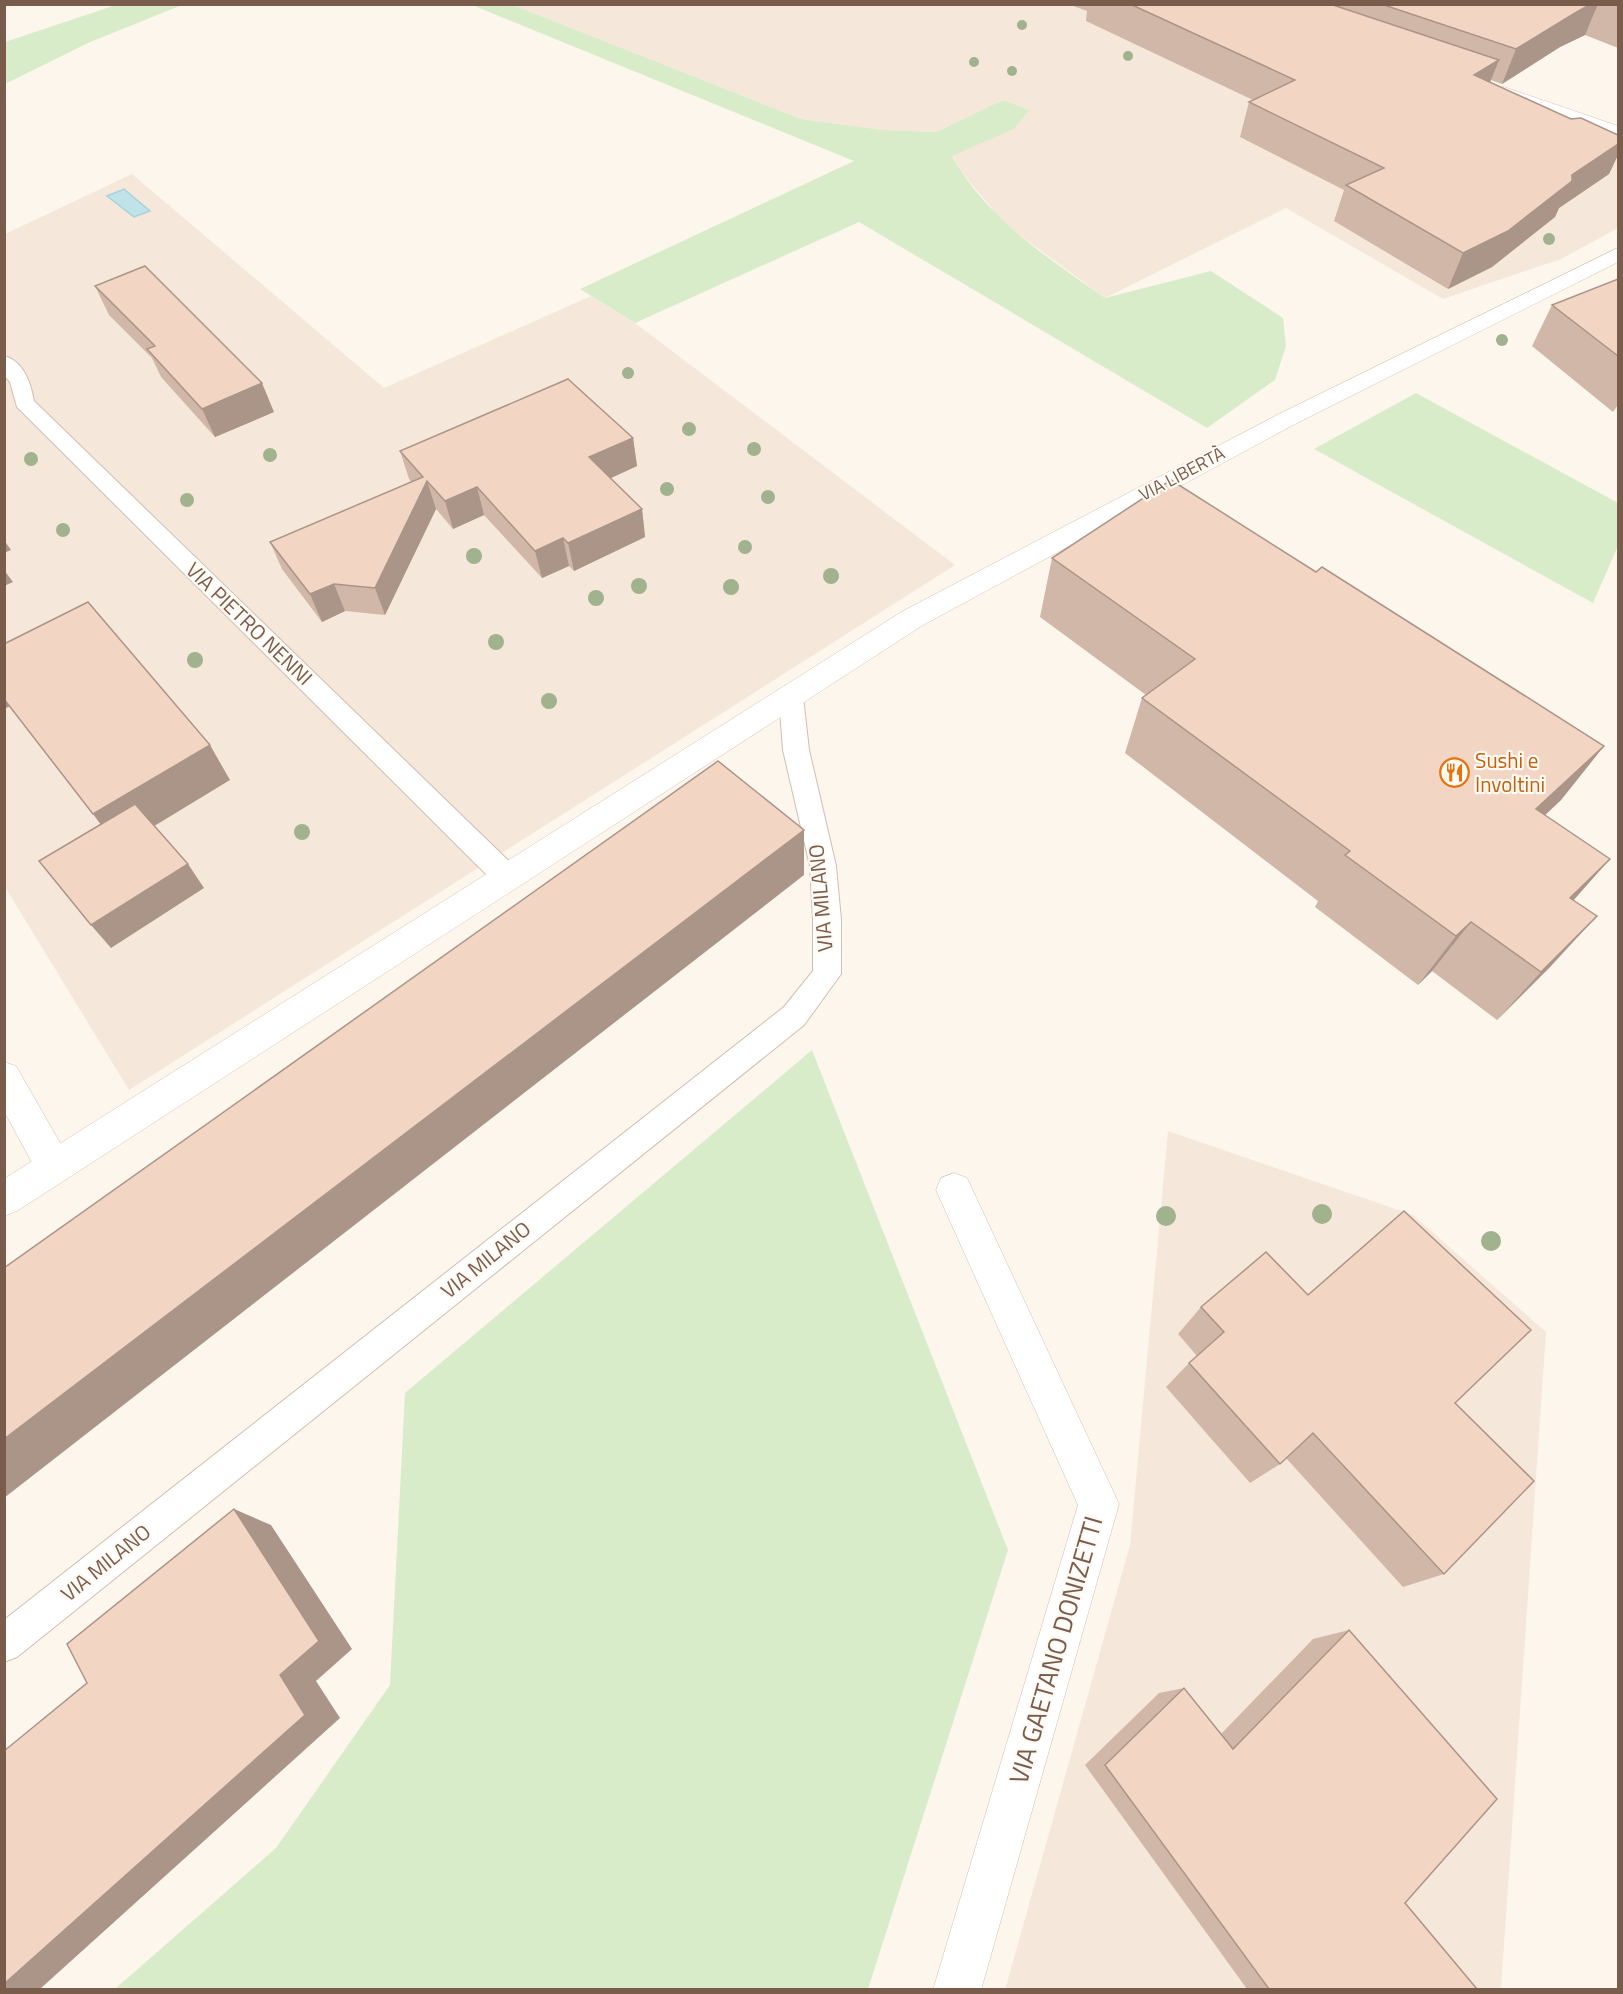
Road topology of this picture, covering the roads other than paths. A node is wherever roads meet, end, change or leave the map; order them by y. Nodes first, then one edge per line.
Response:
1 (1486, 87) edge
2 (1618, 132) edge
3 (1618, 254) edge
4 (1583, 271) junction
5 (1618, 273) edge
6 (4, 362) edge
7 (791, 697) junction
8 (508, 878) junction
9 (4, 1077) edge
10 (54, 1167) junction
11 (954, 1190) dead end
12 (4, 1199) edge
13 (4, 1644) edge
14 (957, 1989) edge

1 - 2 street
3 - 4 street, VIA LIBERTÀ
4 - 5 street, VIA LIBERTÀ
4 - 7 street, VIA LIBERTÀ
6 - 8 lane, VIA PIETRO NENNI
7 - 8 street
7 - 13 lane, VIA MILANO
8 - 10 street
9 - 10 street
10 - 12 street
11 - 14 street, VIA GAETANO DONIZETTI

